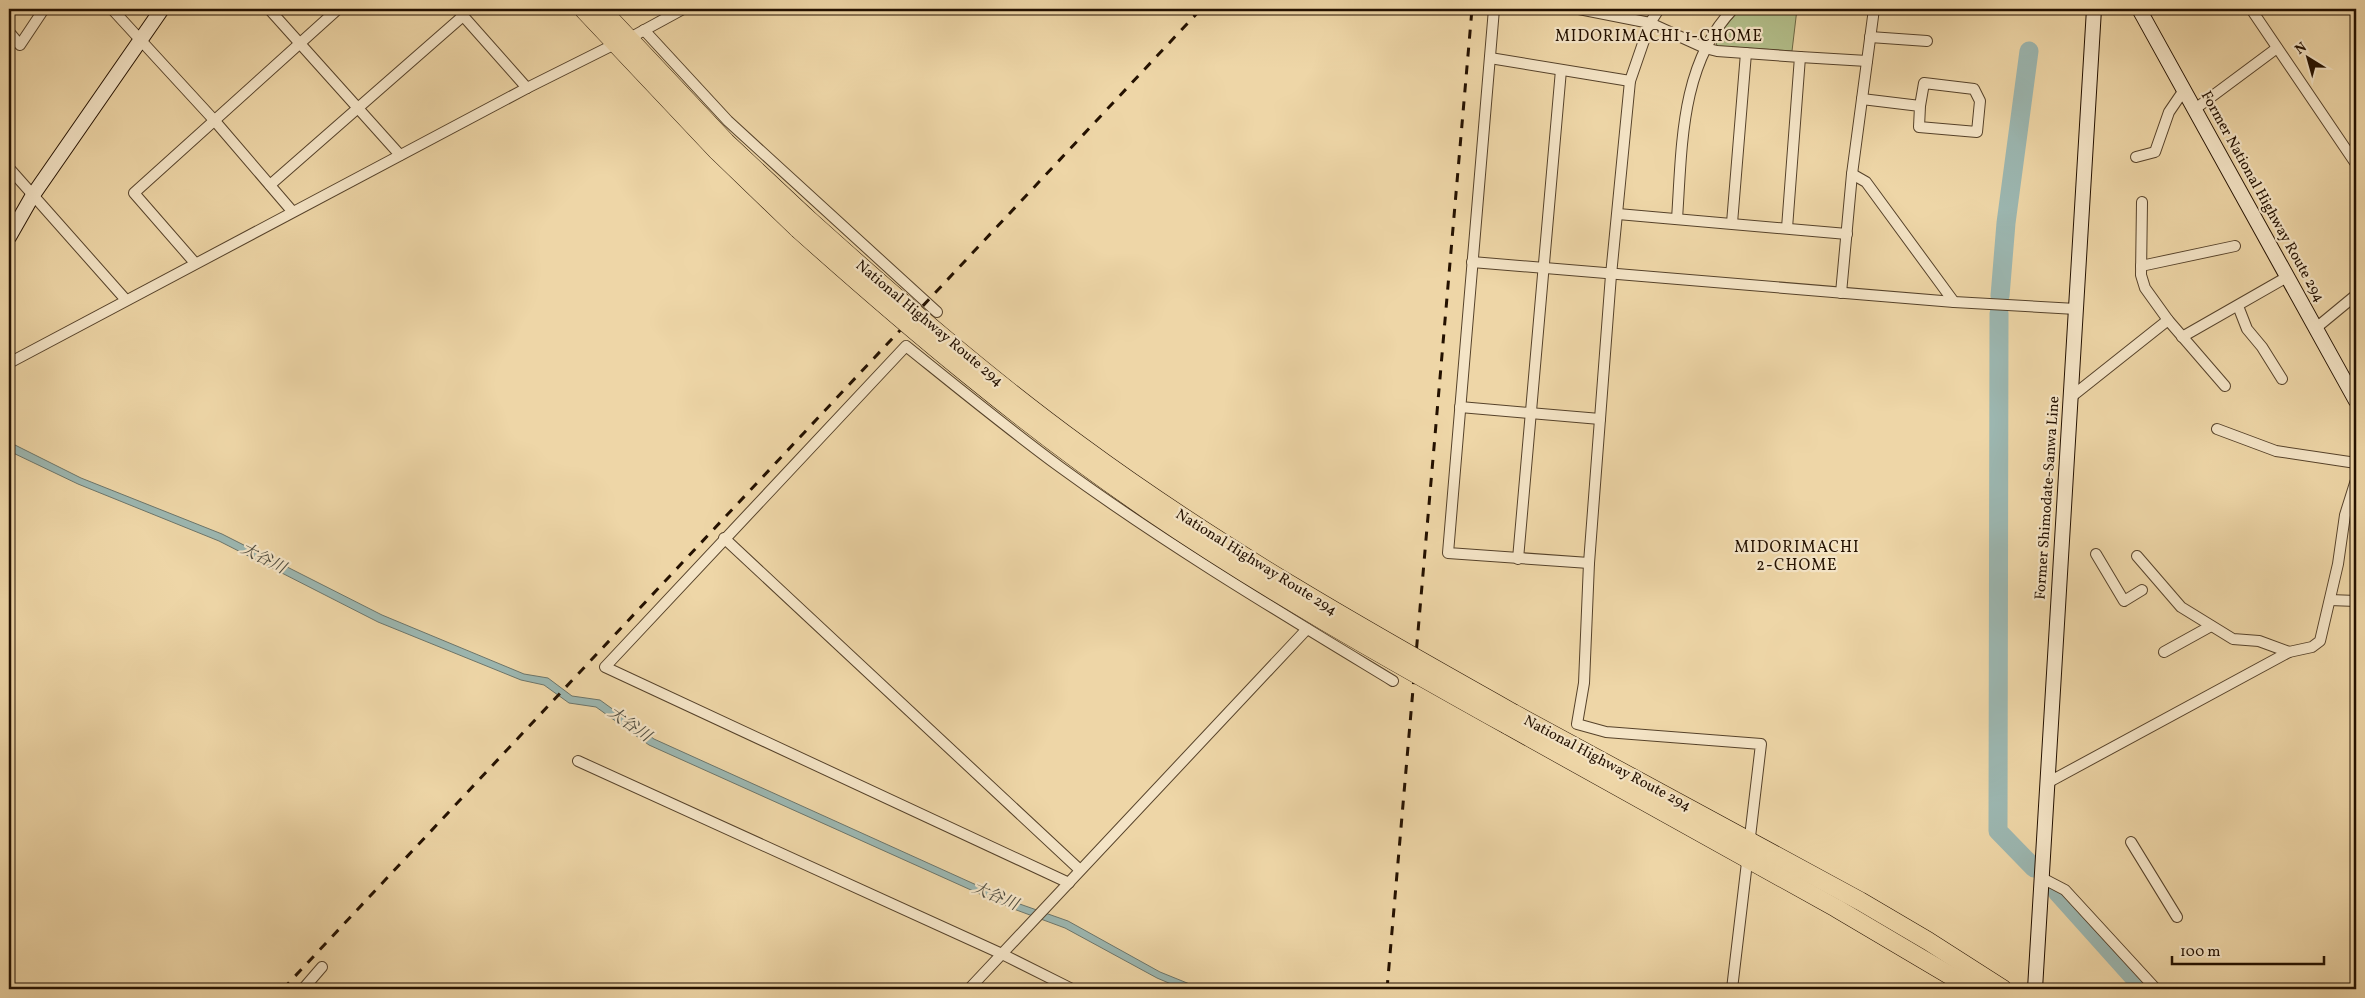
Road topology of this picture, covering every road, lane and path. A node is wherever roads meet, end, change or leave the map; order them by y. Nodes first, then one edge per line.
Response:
1 (44, 9) edge
2 (112, 9) edge
3 (162, 9) edge
4 (269, 9) edge
5 (338, 9) edge
6 (583, 9) edge
7 (601, 9) edge
8 (683, 9) edge
9 (1494, 9) edge
10 (1579, 9) edge
11 (1659, 9) edge
12 (1733, 9) edge
13 (1874, 9) edge
14 (2094, 9) edge
15 (2138, 9) edge
16 (2252, 9) edge
17 (1601, 11) edge
18 (460, 13) edge
19 (1650, 23) junction
20 (644, 30) junction
21 (9, 32) edge
22 (1870, 37) junction
23 (140, 40) junction
24 (621, 41) junction
25 (1927, 41) dead end
26 (299, 43) junction
27 (1705, 48) junction
28 (2276, 48) junction
29 (1746, 53) junction
30 (1800, 57) junction
31 (1490, 58) junction
32 (1867, 61) junction
33 (1561, 70) junction
34 (1630, 81) junction
35 (527, 88) junction
36 (2184, 90) junction
37 (1862, 99) junction
38 (1920, 106) junction
39 (359, 109) junction
40 (2195, 109) junction
41 (214, 120) junction
42 (400, 155) junction
43 (2136, 157) dead end
44 (2356, 164) edge
45 (9, 168) edge
46 (1852, 174) junction
47 (270, 185) junction
48 (32, 195) junction
49 (2142, 202) dead end
50 (292, 212) junction
51 (1618, 214) junction
52 (1677, 219) junction
53 (1732, 223) junction
54 (1787, 228) junction
55 (1847, 234) junction
56 (9, 237) edge
57 (2235, 246) dead end
58 (1472, 262) junction
59 (195, 264) junction
60 (2141, 266) junction
61 (1542, 270) junction
62 (1611, 274) junction
63 (2287, 277) junction
64 (1841, 293) junction
65 (2356, 295) edge
66 (126, 300) junction
67 (1954, 302) junction
68 (2238, 306) junction
69 (2076, 309) junction
70 (937, 312) dead end
71 (2168, 320) junction
72 (2316, 328) junction
73 (2182, 337) junction
74 (9, 363) edge
75 (2282, 379) dead end
76 (2225, 386) dead end
77 (2071, 396) junction
78 (2356, 401) edge
79 (1460, 408) junction
80 (1530, 414) junction
81 (1600, 420) junction
82 (2217, 429) dead end
83 (2356, 463) edge
84 (2356, 480) edge
85 (724, 538) junction
86 (2096, 554) dead end
87 (2136, 556) dead end
88 (1518, 558) junction
89 (1588, 563) junction
90 (2142, 590) dead end
91 (2330, 600) junction
92 (2356, 601) edge
93 (2211, 626) junction
94 (1307, 629) junction
95 (2164, 652) dead end
96 (2289, 652) junction
97 (1393, 681) dead end
98 (1510, 719) junction
99 (578, 761) dead end
100 (2047, 783) junction
101 (1750, 842) junction
102 (2131, 842) dead end
103 (1748, 859) junction
104 (1080, 870) junction
105 (2042, 878) junction
106 (1069, 883) junction
107 (2177, 917) dead end
108 (1004, 952) junction
109 (322, 967) dead end
110 (303, 989) edge
111 (969, 989) edge
112 (1072, 989) edge
113 (1732, 989) edge
114 (1973, 989) edge
115 (2003, 989) edge
116 (2035, 989) edge
117 (2156, 989) edge

1 - 21 street
2 - 23 street
3 - 23 street
4 - 26 street
5 - 26 street
6 - 24 highway, National Highway Route 294
7 - 24 highway, National Highway Route 294
8 - 20 street
9 - 31 street
10 - 17 street
11 - 19 street
12 - 27 street
13 - 22 street
14 - 69 street, Former Shimodate-Sanwa Line
15 - 36 street, Former National Highway Route 294
16 - 28 street
17 - 19 street
18 - 35 street
18 - 39 street
19 - 27 street
19 - 34 street
20 - 24 street
20 - 70 street
22 - 25 street
22 - 32 street
23 - 41 street
23 - 48 street
24 - 35 street
24 - 98 highway, National Highway Route 294, bridge
26 - 39 street
26 - 41 street
27 - 29 street
27 - 52 street
28 - 40 street
28 - 44 street
29 - 30 street
29 - 53 street
30 - 32 street
30 - 54 street
31 - 33 street
31 - 58 street
32 - 37 street
33 - 34 street
33 - 61 street
34 - 51 street
35 - 42 street
36 - 40 street, Former National Highway Route 294
36 - 43 street
37 - 38 street
37 - 46 street
38 - 38 street
39 - 42 street
39 - 47 street
40 - 63 street, Former National Highway Route 294
41 - 47 street
41 - 59 street
42 - 50 street
45 - 48 street
46 - 55 street
46 - 67 street
47 - 50 street
48 - 56 street
48 - 66 street
49 - 60 street
50 - 59 street
51 - 52 street
51 - 62 street
52 - 53 street
53 - 54 street
54 - 55 street
55 - 64 street
57 - 60 street
58 - 61 street
58 - 79 street
59 - 66 street
60 - 71 street
61 - 62 street
61 - 80 street
62 - 64 street
62 - 81 street
63 - 68 street
63 - 72 street, Former National Highway Route 294
64 - 67 street
65 - 72 street
66 - 74 street
67 - 69 street
68 - 73 street
68 - 75 street
69 - 77 street, Former Shimodate-Sanwa Line
71 - 73 street
71 - 77 street
72 - 78 street, Former National Highway Route 294
73 - 76 street
77 - 100 street, Former Shimodate-Sanwa Line
79 - 80 street
79 - 88 street
80 - 81 street
80 - 88 street
81 - 89 street
82 - 83 street
84 - 91 street
85 - 94 street
85 - 104 street
85 - 106 street
86 - 90 street
87 - 93 street
88 - 89 street
89 - 101 street
91 - 92 street
91 - 96 street
93 - 95 street
93 - 96 street
94 - 97 street
94 - 104 street
96 - 100 street
98 - 101 highway, National Highway Route 294
98 - 103 highway, National Highway Route 294
99 - 108 street
100 - 105 street, Former Shimodate-Sanwa Line
101 - 103 street
101 - 115 highway, National Highway Route 294
102 - 107 street
103 - 113 street
103 - 114 highway, National Highway Route 294
104 - 106 street
105 - 116 street, Former Shimodate-Sanwa Line
105 - 117 street
106 - 108 street
108 - 111 street
108 - 112 street
109 - 110 street

